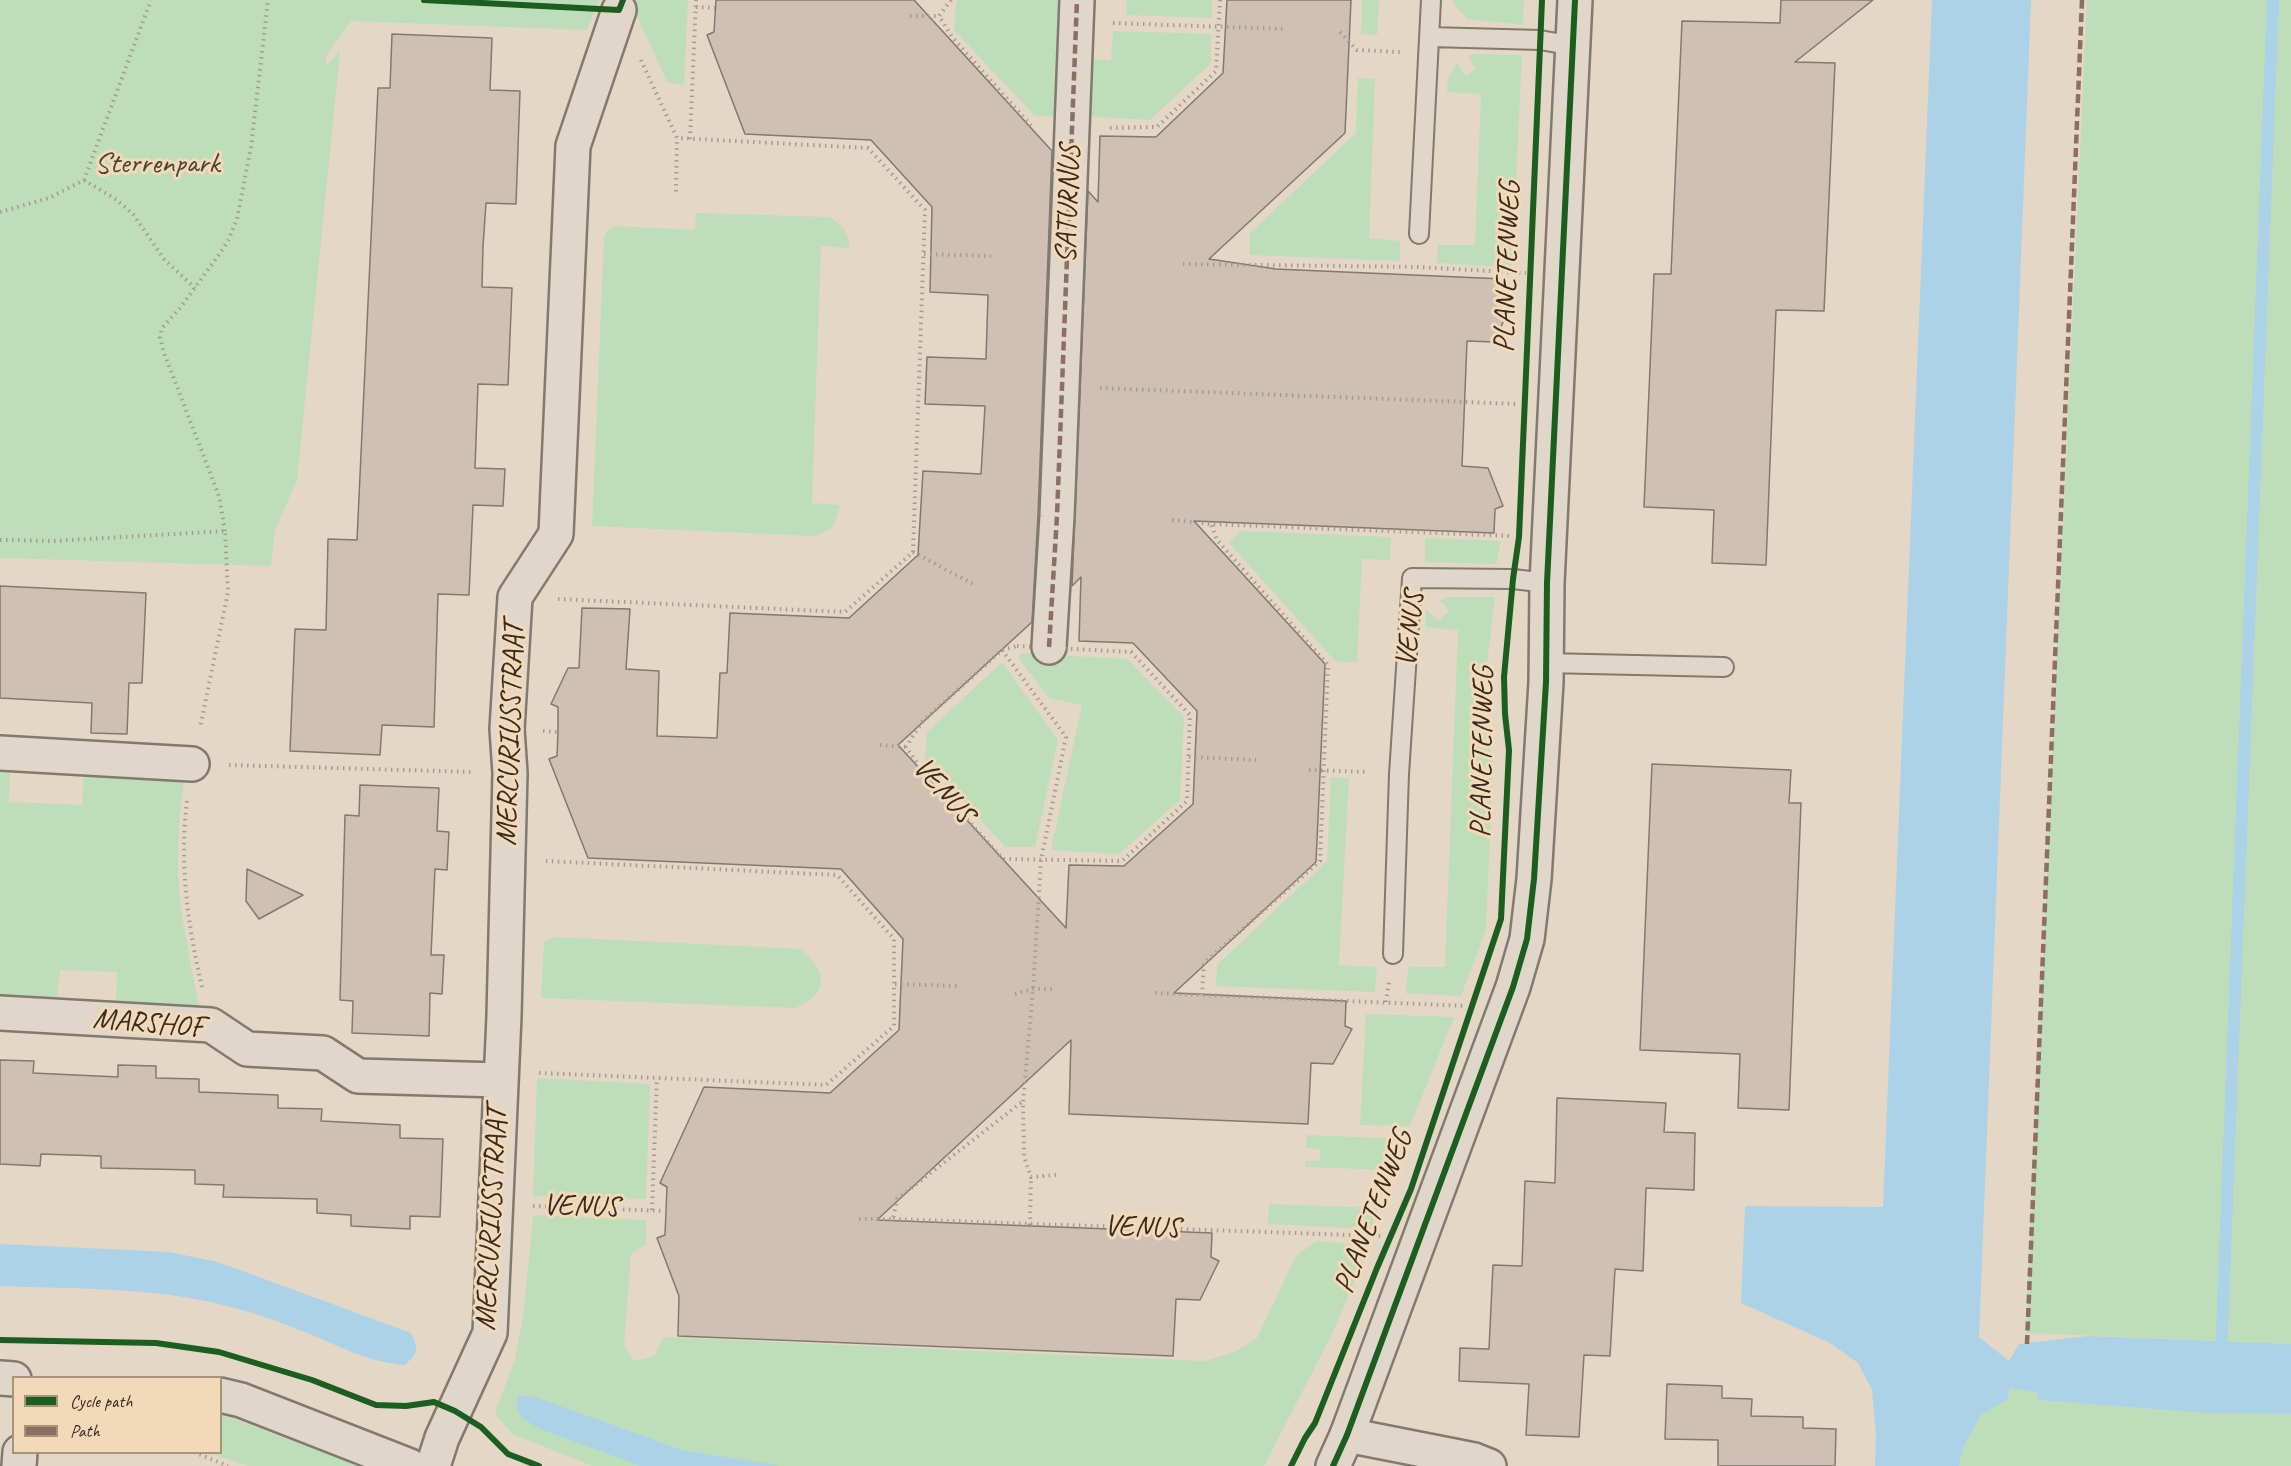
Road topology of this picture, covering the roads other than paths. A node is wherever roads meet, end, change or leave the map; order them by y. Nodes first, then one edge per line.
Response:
1 (1431, 0) edge
2 (1575, 0) edge
3 (619, 10) road end
4 (1077, 11) edge
5 (1430, 37) junction
6 (1574, 46) junction
7 (1419, 234) dead end
8 (1548, 583) junction
9 (1049, 647) road end
10 (1546, 663) junction
11 (1724, 667) dead end
12 (0, 753) edge
13 (192, 764) road end
14 (1393, 954) dead end
15 (0, 1013) edge
16 (500, 1080) junction
17 (222, 1395) edge
18 (1347, 1435) junction
19 (410, 1466) edge
20 (433, 1466) edge
21 (1333, 1466) edge
22 (1489, 1466) edge

1 - 5 lane
2 - 6 street, PLANETENWEG
3 - 16 street, MERCURIUSSTRAAT
4 - 9 street, SATURNUS
5 - 6 lane
5 - 7 lane
6 - 8 street, PLANETENWEG
8 - 10 street, PLANETENWEG
8 - 14 lane, VENUS
10 - 11 lane
10 - 18 street, PLANETENWEG
12 - 13 street
15 - 16 street, MARSHOF
16 - 20 street, MERCURIUSSTRAAT
17 - 19 street
18 - 21 street, PLANETENWEG
18 - 22 street

